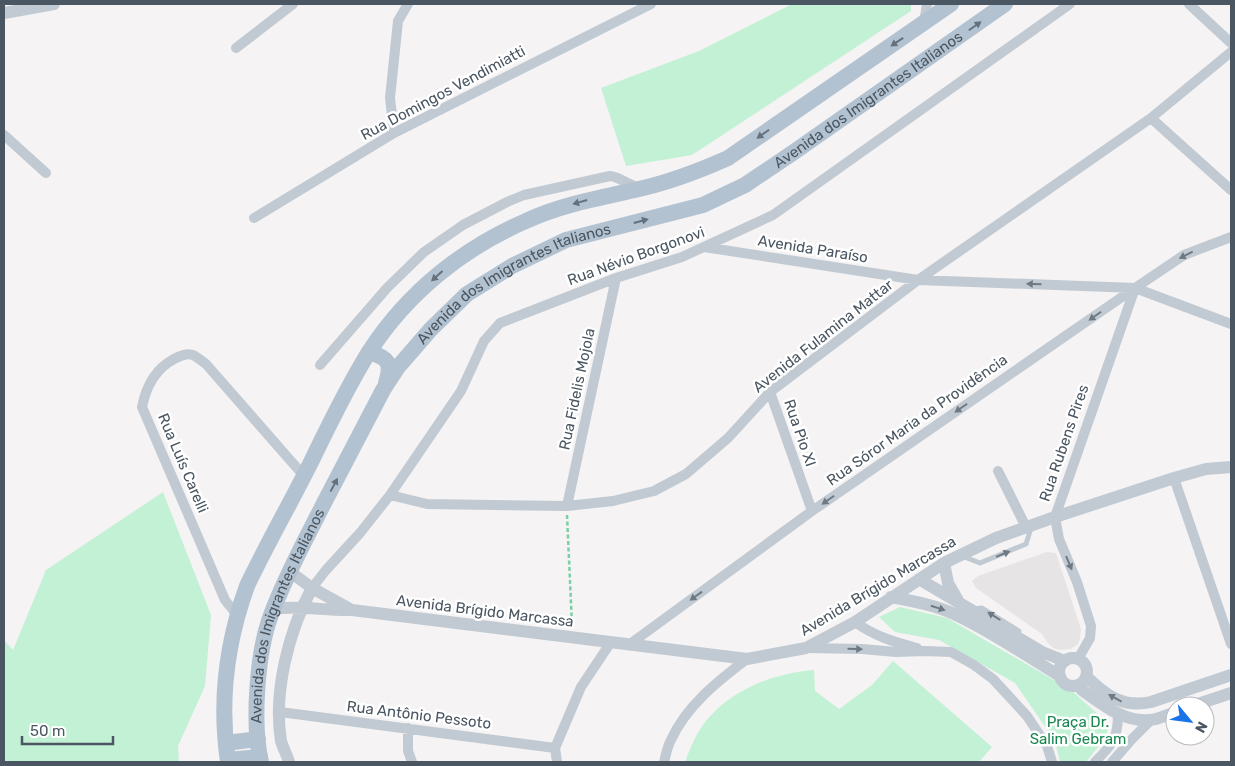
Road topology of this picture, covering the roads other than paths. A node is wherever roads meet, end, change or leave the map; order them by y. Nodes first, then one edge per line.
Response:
1 (54, 4) edge
2 (293, 4) edge
3 (408, 4) edge
4 (651, 4) edge
5 (927, 4) edge
6 (952, 4) edge
7 (1006, 4) edge
8 (1070, 4) edge
9 (1189, 4) edge
10 (4, 13) edge
11 (924, 23) junction
12 (1231, 43) edge
13 (236, 48) dead end
14 (1231, 52) edge
15 (1151, 118) junction
16 (394, 133) junction
17 (6, 140) edge
18 (46, 174) dead end
19 (640, 189) junction
20 (1231, 190) edge
21 (254, 218) dead end
22 (1231, 237) edge
23 (704, 247) junction
24 (616, 278) junction
25 (918, 280) junction
26 (1135, 288) junction
27 (1231, 324) edge
28 (369, 352) junction
29 (320, 365) dead end
30 (383, 390) junction
31 (770, 392) junction
32 (1231, 467) edge
33 (998, 471) dead end
34 (304, 476) junction
35 (1174, 478) junction
36 (390, 495) junction
37 (567, 506) junction
38 (812, 511) junction
39 (1055, 517) junction
40 (1029, 526) junction
41 (944, 563) junction
42 (289, 571) junction
43 (918, 579) junction
44 (312, 588) junction
45 (891, 596) junction
46 (964, 606) junction
47 (273, 609) junction
48 (300, 609) junction
49 (352, 610) junction
50 (237, 615) junction
51 (854, 622) junction
52 (611, 642) junction
53 (630, 644) junction
54 (1231, 644) edge
55 (806, 648) junction
56 (925, 651) junction
57 (747, 659) junction
58 (1078, 659) junction
59 (1065, 661) junction
60 (1231, 675) edge
61 (1060, 676) junction
62 (1082, 680) junction
63 (1231, 692) edge
64 (1215, 698) edge
65 (280, 712) junction
66 (1118, 714) junction
67 (1165, 715) edge
68 (1151, 720) junction
69 (408, 728) junction
70 (258, 739) junction
71 (226, 743) junction
72 (555, 748) junction
73 (260, 760) edge
74 (228, 761) edge
75 (1115, 761) edge
76 (289, 762) edge
77 (412, 762) edge
78 (557, 762) edge
79 (664, 762) edge
80 (1052, 762) edge
81 (1095, 762) edge

1 - 10 street
2 - 13 street
3 - 16 street
4 - 16 street, Rua Domingos Vendimiatti
5 - 11 street
6 - 11 main road, Avenida dos Imigrantes Italianos
30 -> 7 main road, Avenida dos Imigrantes Italianos
8 - 23 street, Rua Névio Borgonovi
9 - 12 street
11 -> 19 main road, Avenida dos Imigrantes Italianos
14 - 15 street, Avenida Fulamina Mattar
15 - 20 street
15 - 25 street, Avenida Fulamina Mattar
16 - 21 street, Rua Domingos Vendimiatti
17 - 18 street
19 -> 28 main road, Avenida dos Imigrantes Italianos
19 - 29 street
22 -> 26 street, Rua Sóror Maria da Providência
23 - 24 street, Rua Névio Borgonovi
23 - 25 street, Avenida Paraíso
24 - 36 street, Rua Névio Borgonovi
24 - 37 street, Rua Fidelis Mojola
26 -> 25 street, Avenida Paraíso
25 - 31 street, Avenida Fulamina Mattar
26 - 27 street, Avenida Paraíso
26 -> 38 street, Rua Sóror Maria da Providência
26 - 39 street, Rua Rubens Pires
28 - 30 main road
28 - 34 main road, Avenida dos Imigrantes Italianos
42 -> 30 main road, Avenida dos Imigrantes Italianos
31 - 37 street, Avenida Fulamina Mattar
31 - 38 street, Rua Pio XI
32 - 35 street, Avenida Brígido Marcassa
33 - 40 street
34 - 50 main road, Avenida dos Imigrantes Italianos
34 - 50 street, Rua Luís Carelli
35 - 39 street, Avenida Brígido Marcassa
35 - 54 street
36 - 37 street, Avenida Fulamina Mattar
36 - 44 street, Rua Névio Borgonovi
38 -> 53 street, Rua Sóror Maria da Providência
39 - 40 street, Avenida Brígido Marcassa
39 -> 58 street, Rua Rubens Pires
40 - 41 street, Avenida Brígido Marcassa
41 - 43 street, Avenida Brígido Marcassa
41 - 46 street
42 - 44 street, Avenida Brígido Marcassa
42 - 47 main road, Avenida dos Imigrantes Italianos
43 - 45 street, Avenida Brígido Marcassa
43 - 46 street
44 - 48 street
44 - 49 street, Avenida Brígido Marcassa
45 - 51 street, Avenida Brígido Marcassa
45 -> 61 street
59 -> 46 street
47 - 48 street, Avenida Brígido Marcassa
47 - 70 main road, Avenida dos Imigrantes Italianos
48 - 49 street, Avenida Brígido Marcassa
48 - 65 street
49 - 52 street, Avenida Brígido Marcassa
50 - 71 main road, Avenida dos Imigrantes Italianos
51 - 55 street, Avenida Brígido Marcassa
51 - 56 street
52 - 53 street, Avenida Brígido Marcassa
52 - 72 street
53 - 57 street, Avenida Brígido Marcassa
55 -> 56 street
55 - 57 street, Avenida Brígido Marcassa
56 - 80 street
57 - 79 street
58 - 59 street
58 - 62 street
59 - 61 street
60 -> 62 street
61 - 62 street
62 - 66 street
63 - 64 street
65 - 69 street, Rua Antônio Pessoto
65 - 76 street
66 - 68 street
66 - 81 street
67 - 68 street
68 - 75 street
69 - 72 street, Rua Antônio Pessoto
69 - 77 street
70 - 71 main road
70 - 73 main road, Avenida dos Imigrantes Italianos
71 - 74 main road, Avenida dos Imigrantes Italianos
72 - 78 street
73 - 74 main road

